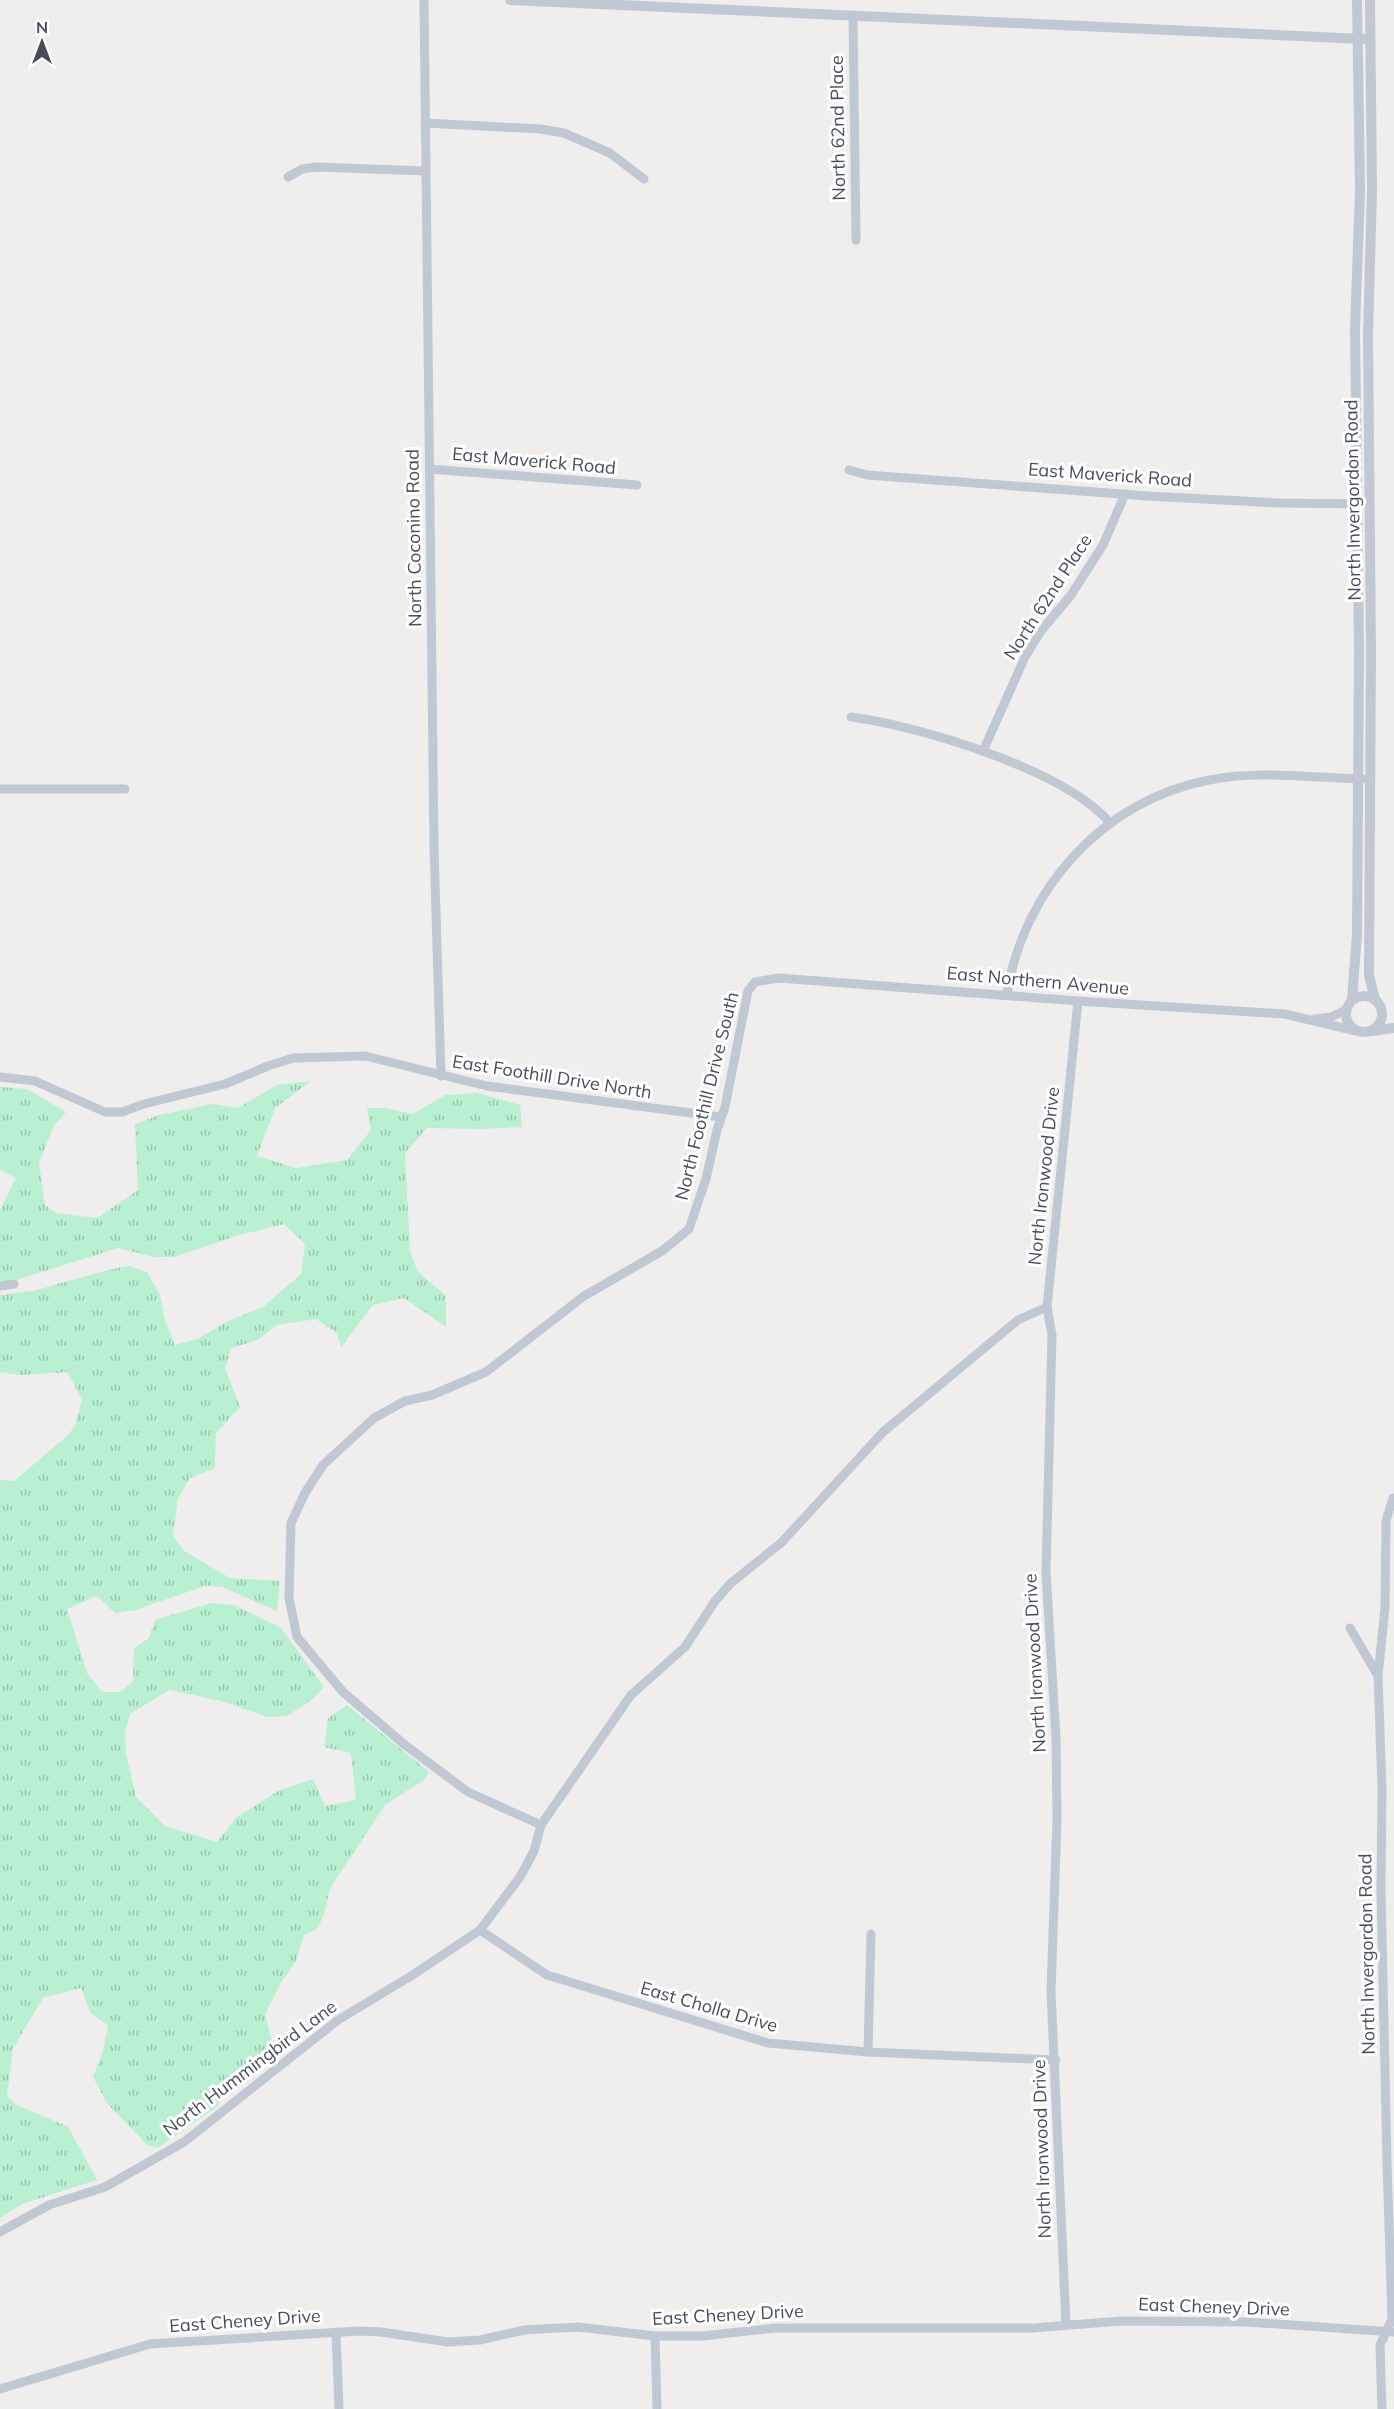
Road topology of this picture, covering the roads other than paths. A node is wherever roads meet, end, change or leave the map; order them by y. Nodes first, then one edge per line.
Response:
1 (424, 0) edge
2 (510, 0) edge
3 (1357, 0) edge
4 (1370, 0) edge
5 (567, 1) edge
6 (853, 16) junction
7 (1357, 39) junction
8 (1369, 39) junction
9 (425, 123) junction
10 (425, 171) junction
11 (288, 177) dead end
12 (644, 179) dead end
13 (856, 240) dead end
14 (429, 469) junction
15 (849, 470) dead end
16 (637, 485) dead end
17 (1125, 494) junction
18 (1357, 504) junction
19 (1369, 504) junction
20 (851, 717) dead end
21 (983, 751) junction
22 (1358, 778) junction
23 (1370, 779) junction
24 (0, 789) edge
25 (125, 789) dead end
26 (1110, 823) junction
27 (762, 980) joint
28 (1007, 994) junction
29 (1352, 1000) junction
30 (1375, 1000) junction
31 (1078, 1001) junction
32 (1346, 1010) junction
33 (1382, 1010) junction
34 (1394, 1012) edge
35 (1311, 1020) junction
36 (1394, 1028) edge
37 (1356, 1031) junction
38 (1369, 1032) junction
39 (441, 1076) junction
40 (0, 1077) edge
41 (721, 1117) junction
42 (14, 1284) dead end
43 (0, 1286) edge
44 (1047, 1307) junction
45 (1393, 1498) edge
46 (1350, 1628) dead end
47 (1378, 1676) junction
48 (541, 1825) junction
49 (480, 1930) junction
50 (871, 1934) dead end
51 (868, 2052) junction
52 (1056, 2060) junction
53 (0, 2232) edge
54 (1066, 2325) junction
55 (336, 2332) junction
56 (1390, 2332) edge
57 (655, 2336) junction
58 (0, 2389) edge
59 (339, 2409) edge
60 (657, 2409) edge
61 (1382, 2409) edge

1 - 9 street, North Coconino Road
2 - 5 street
3 - 7 street, North Invergordon Road
4 - 8 street, North Invergordon Road
5 - 6 street
6 - 7 street
6 - 13 street, North 62nd Place
7 - 8 street
7 - 18 street, North Invergordon Road
8 - 19 street, North Invergordon Road
9 - 10 street, North Coconino Road
9 - 12 street
10 - 11 street
10 - 14 street, North Coconino Road
14 - 16 street, East Maverick Road
14 - 39 street, North Coconino Road
15 - 17 street, East Maverick Road
17 - 18 street, East Maverick Road
17 - 21 street, North 62nd Place
18 - 19 street, East Maverick Road
18 - 22 street, North Invergordon Road
19 - 23 street, North Invergordon Road
20 - 21 street
21 - 26 street
22 - 23 street
22 - 26 street
22 - 29 street, North Invergordon Road
23 - 30 street, North Invergordon Road
24 - 25 street
26 - 28 street
27 - 28 street, East Northern Avenue
27 - 41 street, North Foothill Drive South
28 - 31 street, East Northern Avenue
29 - 30 street
29 - 32 street, North Invergordon Road
30 - 33 street, North Invergordon Road
31 - 35 street, East Northern Avenue
31 - 44 street, North Ironwood Drive
32 - 35 street, East Northern Avenue
32 - 37 street
33 - 34 street
33 - 38 street
35 - 37 street, East Northern Avenue
36 - 38 street
37 - 38 street
39 - 40 street, East Foothill Drive North
39 - 41 street, East Foothill Drive North
41 - 48 street, North Foothill Drive South
42 - 43 street
44 - 48 street
44 - 52 street, North Ironwood Drive
45 - 47 street, North Invergordon Road
46 - 47 street
47 - 56 street, North Invergordon Road
48 - 49 street, North Hummingbird Lane
49 - 51 street, East Cholla Drive
49 - 53 street, North Hummingbird Lane
50 - 51 street
51 - 52 street, East Cholla Drive
52 - 54 street, North Ironwood Drive
54 - 56 street, East Cheney Drive
54 - 57 street, East Cheney Drive
55 - 57 street, East Cheney Drive
55 - 58 street, East Cheney Drive
55 - 59 street
56 - 61 street, North Invergordon Road
57 - 60 street

